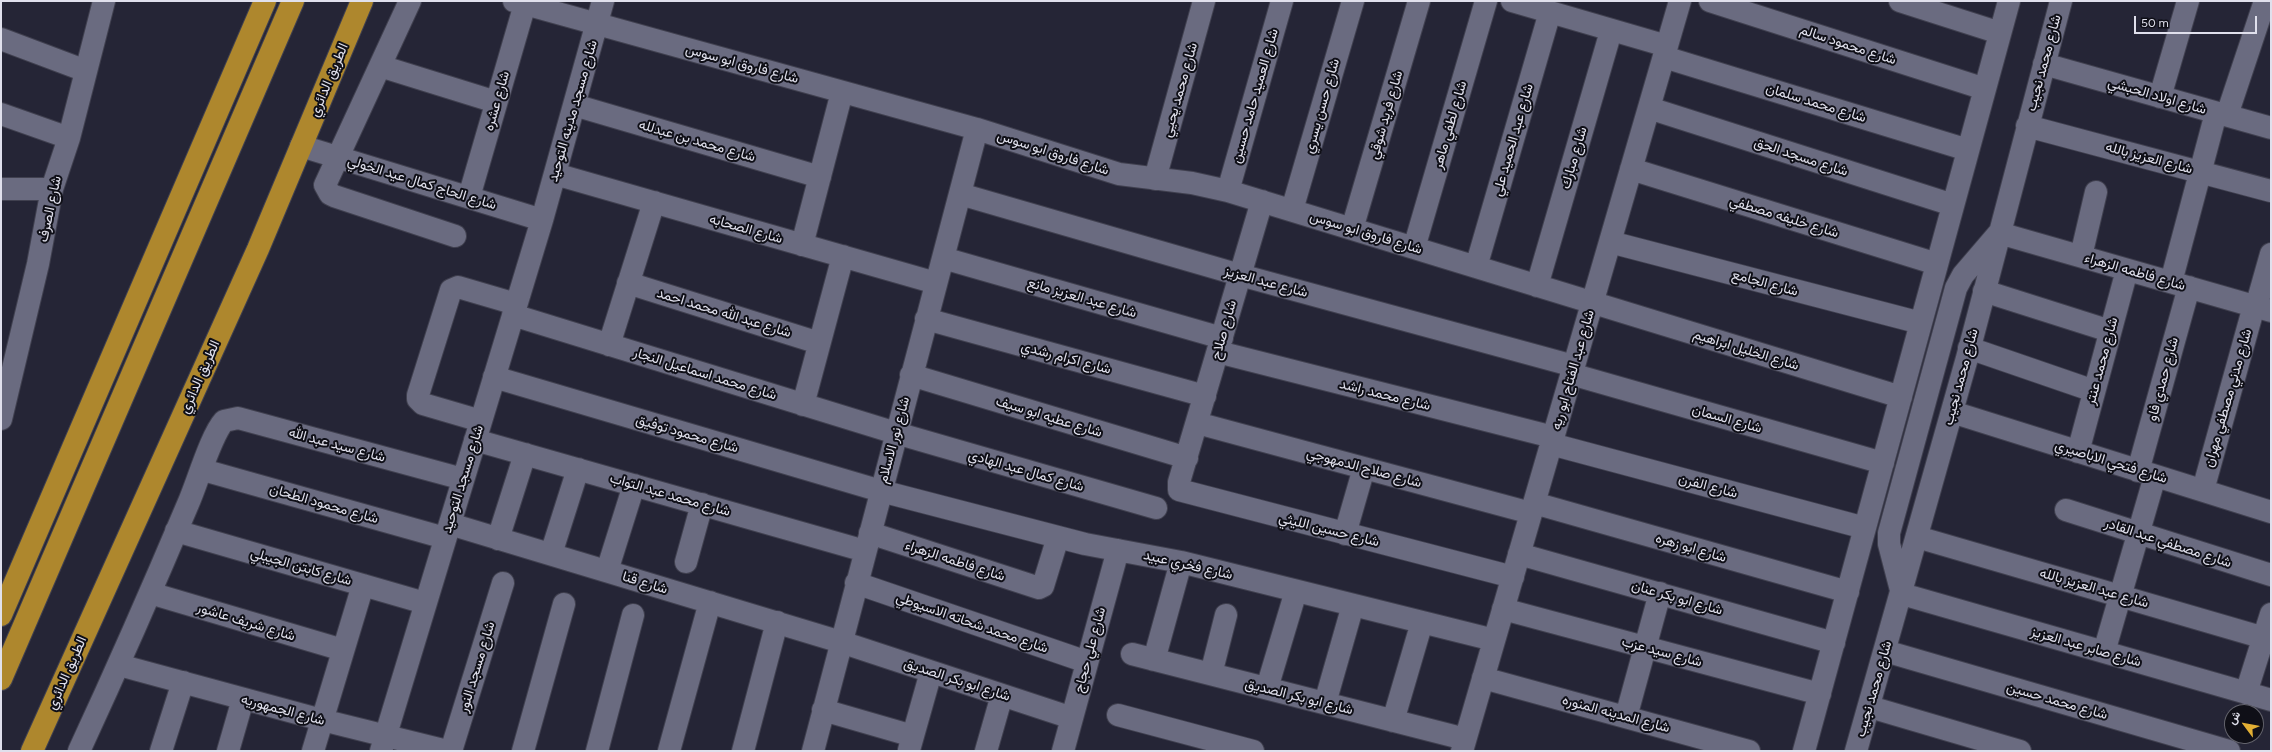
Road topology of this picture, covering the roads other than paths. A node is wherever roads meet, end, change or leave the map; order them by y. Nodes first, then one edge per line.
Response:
1 (103, 1) edge
2 (265, 1) edge
3 (293, 1) edge
4 (362, 1) edge
5 (410, 1) edge
6 (603, 1) edge
7 (1204, 1) edge
8 (1282, 1) edge
9 (1353, 1) edge
10 (1419, 1) edge
11 (1486, 1) edge
12 (1512, 1) edge
13 (1680, 1) edge
14 (1710, 1) edge
15 (1900, 1) edge
16 (2009, 1) edge
17 (2061, 1) edge
18 (2188, 1) edge
19 (2265, 1) edge
20 (519, 2) edge
21 (1550, 12) junction
22 (597, 24) junction
23 (1611, 30) junction
24 (2000, 33) junction
25 (1, 39) edge
26 (1666, 51) junction
27 (2044, 64) junction
28 (380, 66) junction
29 (86, 71) junction
30 (1985, 89) junction
31 (842, 92) junction
32 (2160, 96) junction
33 (496, 102) junction
34 (574, 105) junction
35 (1649, 108) junction
36 (1, 114) edge
37 (2222, 114) junction
38 (2027, 126) junction
39 (2271, 128) edge
40 (977, 129) junction
41 (69, 138) junction
42 (301, 146) junction
43 (1968, 150) junction
44 (337, 156) junction
45 (1631, 169) junction
46 (2200, 172) junction
47 (555, 174) junction
48 (820, 177) junction
49 (1155, 179) junction
50 (1, 189) edge
51 (52, 189) junction
52 (1228, 191) junction
53 (2096, 192) dead end
54 (2271, 192) edge
55 (960, 194) junction
56 (469, 197) junction
57 (1262, 201) junction
58 (654, 202) junction
59 (1953, 205) junction
60 (1292, 210) junction
61 (542, 220) junction
62 (1352, 229) junction
63 (1999, 233) junction
64 (455, 236) dead end
65 (1610, 242) junction
66 (802, 245) junction
67 (1414, 248) junction
68 (2271, 254) edge
69 (843, 256) junction
70 (2081, 256) junction
71 (942, 258) junction
72 (1937, 264) junction
73 (1476, 267) junction
74 (2126, 270) junction
75 (1240, 275) junction
76 (628, 283) junction
77 (936, 283) junction
78 (2180, 285) junction
79 (1537, 286) junction
80 (1984, 291) junction
81 (1592, 303) junction
82 (2260, 308) edge
83 (515, 310) junction
84 (926, 319) junction
85 (1921, 323) junction
86 (2110, 331) junction
87 (819, 343) junction
88 (609, 345) junction
89 (1220, 345) junction
90 (1969, 348) junction
91 (1573, 370) junction
92 (6, 372) edge
93 (912, 376) junction
94 (494, 377) junction
95 (2094, 390) junction
96 (1205, 396) junction
97 (1901, 397) junction
98 (803, 405) junction
99 (1952, 412) junction
100 (1, 419) edge
101 (1197, 423) junction
102 (478, 430) junction
103 (896, 433) junction
104 (1552, 441) junction
105 (2078, 452) junction
106 (525, 454) junction
107 (1187, 458) junction
108 (1883, 463) junction
109 (1364, 468) junction
110 (578, 469) junction
111 (203, 470) junction
112 (2147, 473) junction
113 (463, 479) junction
114 (634, 485) junction
115 (2203, 490) junction
116 (881, 491) junction
117 (702, 504) junction
118 (1156, 508) dead end
119 (1532, 508) junction
120 (2066, 510) dead end
121 (2271, 512) edge
122 (1865, 528) junction
123 (447, 531) junction
124 (176, 532) junction
125 (1345, 534) junction
126 (2138, 534) junction
127 (1058, 537) junction
128 (1917, 537) junction
129 (498, 539) junction
130 (867, 542) junction
131 (1118, 550) junction
132 (551, 554) junction
133 (1519, 554) junction
134 (686, 562) dead end
135 (1181, 562) junction
136 (607, 571) junction
137 (2271, 576) edge
138 (1513, 577) junction
139 (503, 583) dead end
140 (856, 583) junction
141 (363, 585) junction
142 (1296, 591) junction
143 (1848, 592) junction
144 (150, 593) junction
145 (1660, 593) junction
146 (1902, 594) junction
147 (2120, 596) junction
148 (710, 602) junction
149 (425, 603) junction
150 (564, 604) dead end
151 (1353, 605) junction
152 (1503, 609) junction
153 (1, 614) edge
154 (2271, 614) edge
155 (633, 615) dead end
156 (1226, 615) dead end
157 (776, 622) junction
158 (1422, 622) junction
159 (2267, 639) edge
160 (1494, 640) junction
161 (841, 642) junction
162 (1834, 642) junction
163 (1645, 647) junction
164 (342, 650) junction
165 (1885, 652) junction
166 (2104, 652) junction
167 (1132, 654) dead end
168 (1154, 660) junction
169 (1087, 662) junction
170 (119, 665) junction
171 (931, 672) junction
172 (1211, 674) junction
173 (1483, 678) junction
174 (1, 679) edge
175 (183, 682) junction
176 (1267, 688) junction
177 (2246, 693) junction
178 (1820, 694) junction
179 (1002, 695) junction
180 (243, 699) junction
181 (2271, 700) edge
182 (1325, 703) junction
183 (1870, 707) junction
184 (823, 710) junction
185 (1118, 715) dead end
186 (1626, 717) junction
187 (1072, 718) junction
188 (322, 720) junction
189 (1393, 721) junction
190 (383, 744) edge
191 (911, 744) edge
192 (1464, 745) edge
193 (1227, 748) edge
194 (442, 750) edge
195 (32, 751) edge
196 (79, 751) edge
197 (161, 751) edge
198 (228, 751) edge
199 (313, 751) edge
200 (523, 751) edge
201 (597, 751) edge
202 (669, 751) edge
203 (743, 751) edge
204 (813, 751) edge
205 (986, 751) edge
206 (1063, 751) edge
207 (1253, 751) edge
208 (1749, 751) edge
209 (1804, 751) edge
210 (1856, 751) edge
211 (2020, 751) edge
212 (2229, 751) edge

1 - 29 street, شارع الصرف
2 - 153 highway
3 - 174 highway
4 - 42 highway, الطريق الدائري
5 - 28 street
6 - 22 street, شارع مسجد مدينه التوحيد
7 - 49 street, شارع محمد يحيي
8 - 52 street, شارع العميد حامد حسين
9 - 60 street, شارع حسن يسري
10 - 62 street, شارع فريد شوقي
11 - 67 street, شارع لطفي ماهر
12 - 21 street, شارع محمد سلمان
13 - 26 street, شارع عبد الفتاح ابو ريه
14 - 30 street, شارع محمود سالم
15 - 24 street
16 - 24 street
17 - 27 street, شارع محمد نجيب
18 - 32 street
19 - 37 street, شارع حمدي فاو
20 - 22 street, شارع فاروق ابو سوس
20 - 33 street, شارع عشره
21 - 23 street, شارع محمد سلمان
21 - 73 street, شارع عبد الحميد علي
22 - 31 street, شارع فاروق ابو سوس
22 - 34 street, شارع مسجد مدينه التوحيد
23 - 26 street, شارع محمد سلمان
23 - 79 street, شارع مبارك
24 - 30 street
25 - 29 street
26 - 35 street, شارع عبد الفتاح ابو ريه
26 - 43 street, شارع محمد سلمان
27 - 32 street, شارع اولاد الحبشي
27 - 38 street, شارع محمد نجيب
28 - 33 street
28 - 44 street
29 - 41 street, شارع الصرف
30 - 43 street
31 - 40 street, شارع فاروق ابو سوس
31 - 48 street
32 - 37 street, شارع اولاد الحبشي
33 - 56 street, شارع عشره
34 - 47 street, شارع مسجد مدينه التوحيد
34 - 48 street, شارع محمد بن عبدلله
35 - 45 street, شارع عبد الفتاح ابو ريه
35 - 59 street, شارع مسجد الحق
36 - 41 street
37 - 39 street, شارع اولاد الحبشي
37 - 46 street, شارع حمدي فاو
38 - 46 street, شارع العزيز بالله
38 - 63 street, شارع محمد نجيب
40 - 49 street, شارع فاروق ابو سوس
40 - 55 street, شارع نور الاسلام
41 - 51 street, شارع الصرف
42 - 44 street, شارع الحاج كمال عيد الخولي
42 - 195 highway, الطريق الدائري
43 - 59 street
44 - 56 street, شارع الحاج كمال عيد الخولي
44 - 64 street
45 - 65 street, شارع عبد الفتاح ابو ريه
45 - 72 street, شارع خليفه مصطفي
46 - 54 street, شارع العزيز بالله
46 - 78 street, شارع حمدي فاو
47 - 58 street, شارع الصحابه
47 - 61 street, شارع مسجد مدينه التوحيد
48 - 66 street
49 - 52 street, شارع فاروق ابو سوس
50 - 51 street
51 - 92 street, شارع الصرف
52 - 57 street, شارع فاروق ابو سوس
53 - 70 street
55 - 71 street, شارع نور الاسلام
55 - 75 street, شارع عبد العزيز
56 - 61 street, شارع الحاج كمال عيد الخولي
57 - 60 street, شارع فاروق ابو سوس
57 - 75 street, شارع صلاح
58 - 66 street, شارع الصحابه
58 - 76 street
59 - 72 street
60 - 62 street, شارع فاروق ابو سوس
61 - 83 street, شارع مسجد التوحيد
62 - 67 street, شارع فاروق ابو سوس
63 - 70 street, شارع فاطمه الزهراء
63 - 80 street, شارع محمد نجيب
63 - 146 street
65 - 81 street, شارع عبد الفتاح ابو ريه
65 - 85 street, شارع الجامع
66 - 69 street, شارع الصحابه
67 - 73 street, شارع فاروق ابو سوس
68 - 82 street, شارع مدني مصطفي مهران
69 - 77 street, شارع الصحابه
69 - 87 street
70 - 74 street, شارع فاطمه الزهراء
71 - 77 street, شارع نور الاسلام
71 - 89 street, شارع عبد العزيز مانع
72 - 85 street
73 - 79 street, شارع فاروق ابو سوس
74 - 78 street, شارع فاطمه الزهراء
74 - 86 street, شارع محمد عنتر
75 - 89 street, شارع صلاح
75 - 91 street, شارع عبد العزيز
76 - 87 street, شارع عبد الله محمد احمد
76 - 88 street
77 - 84 street, شارع نور الاسلام
78 - 82 street, شارع فاطمه الزهراء
78 - 112 street, شارع حمدي فاو
79 - 81 street, شارع فاروق ابو سوس
80 - 86 street
80 - 90 street, شارع محمد نجيب
81 - 91 street, شارع عبد الفتاح ابو ريه
81 - 97 street, شارع الخليل ابراهيم
82 - 115 street, شارع مدني مصطفي مهران
83 - 88 street, شارع محمد اسماعيل النجار
83 - 94 street, شارع مسجد التوحيد
83 - 102 street, شارع محمد اسماعيل النجار
84 - 93 street, شارع نور الاسلام
84 - 96 street, شارع اكرام رشدي
85 - 97 street
86 - 95 street, شارع محمد عنتر
87 - 98 street
88 - 98 street, شارع محمد اسماعيل النجار
89 - 96 street, شارع صلاح
89 - 104 street, شارع محمد راشد
90 - 95 street
90 - 99 street, شارع محمد نجيب
91 - 104 street, شارع عبد الفتاح ابو ريه
91 - 108 street, شارع السمان
92 - 100 street, شارع الصرف
93 - 103 street, شارع نور الاسلام
93 - 107 street, شارع عطيه ابو سيف
94 - 102 street, شارع مسجد التوحيد
94 - 116 street, شارع محمود توفيق
95 - 105 street, شارع محمد عنتر
96 - 101 street, شارع صلاح
97 - 108 street
98 - 103 street, شارع محمد اسماعيل النجار
99 - 105 street, شارع فتحي الاباصيري
99 - 128 street, شارع محمد نجيب
101 - 107 street, شارع صلاح
101 - 109 street, شارع صلاح الدمهوجي
102 - 106 street, شارع محمد عبد التواب
102 - 113 street, شارع مسجد التوحيد
103 - 116 street, شارع نور الاسلام
103 - 118 street, شارع كمال عبد الهادي
104 - 119 street, شارع عبد الفتاح ابو ريه
104 - 122 street, شارع الفرن
105 - 112 street, شارع فتحي الاباصيري
106 - 110 street, شارع محمد عبد التواب
106 - 129 street
107 - 125 street, شارع حسين الليثي
108 - 122 street
109 - 119 street, شارع صلاح الدمهوجي
109 - 125 street
110 - 114 street, شارع محمد عبد التواب
110 - 132 street
111 - 113 street, شارع سيد عبد الله
111 - 123 street, شارع محمود الطحان
111 - 124 street
112 - 115 street, شارع فتحي الاباصيري
112 - 126 street, شارع حمدي فاو
113 - 123 street, شارع مسجد التوحيد
114 - 117 street, شارع محمد عبد التواب
114 - 136 street
115 - 121 street, شارع فتحي الاباصيري
116 - 127 street, شارع فخري عبيد
116 - 130 street, شارع نور الاسلام
117 - 130 street, شارع محمد عبد التواب
117 - 134 street
119 - 133 street, شارع عبد الفتاح ابو ريه
119 - 143 street, شارع ابو زهره
120 - 126 street, شارع مصطفي عبد القادر
122 - 143 street
123 - 129 street, شارع قنا
123 - 149 street, شارع مسجد التوحيد
124 - 141 street, شارع كابتن الجيبلي
124 - 144 street
125 - 138 street, شارع حسين الليثي
126 - 137 street, شارع مصطفي عبد القادر
126 - 147 street, شارع حمدي فاو
127 - 130 street, شارع فاطمه الزهراء
127 - 131 street, شارع فخري عبيد
128 - 146 street, شارع محمد نجيب
128 - 147 street, شارع عبد العزيز بالله
129 - 132 street, شارع قنا
130 - 140 street, شارع نور الاسلام
131 - 135 street, شارع فخري عبيد
131 - 169 street, شارع علي حجاج
132 - 136 street, شارع قنا
133 - 138 street, شارع عبد الفتاح ابو ريه
133 - 145 street, شارع ابو بكر عنان
135 - 142 street, شارع فخري عبيد
135 - 168 street
136 - 148 street, شارع قنا
138 - 152 street, شارع عبد الفتاح ابو ريه
139 - 194 street, شارع مسجد النور
140 - 161 street, شارع نور الاسلام
140 - 169 street, شارع محمد شحاته الاسيوطي
141 - 149 street, شارع كابتن الجيبلي
141 - 164 street
142 - 151 street, شارع فخري عبيد
142 - 176 street
143 - 162 street
144 - 164 street, شارع شريف عاشور
144 - 170 street
145 - 162 street, شارع ابو بكر عنان
145 - 163 street
146 - 165 street, شارع محمد نجيب
146 - 166 street, شارع صابر عبد العزيز
147 - 159 street, شارع عبد العزيز بالله
147 - 166 street, شارع حمدي فاو
148 - 157 street, شارع قنا
148 - 202 street
149 - 190 street, شارع مسجد التوحيد
150 - 200 street
151 - 158 street, شارع فخري عبيد
151 - 182 street
152 - 160 street, شارع عبد الفتاح ابو ريه
152 - 163 street, شارع سيد عزب
154 - 159 street
155 - 201 street
156 - 172 street
157 - 161 street, شارع قنا
157 - 203 street
158 - 160 street, شارع فخري عبيد
158 - 189 street
159 - 177 street
160 - 173 street, شارع عبد الفتاح ابو ريه
161 - 171 street, شارع ابو بكر الصديق
161 - 184 street, شارع نور الاسلام
162 - 178 street
163 - 178 street, شارع سيد عزب
163 - 186 street
164 - 188 street
165 - 183 street, شارع محمد نجيب
165 - 212 street, شارع محمد حسين
166 - 177 street, شارع صابر عبد العزيز
167 - 168 street, شارع ابو بكر الصديق
168 - 172 street, شارع ابو بكر الصديق
169 - 187 street, شارع علي حجاج
170 - 175 street, شارع الجمهوريه
170 - 196 street
171 - 179 street, شارع ابو بكر الصديق
171 - 191 street
172 - 176 street, شارع ابو بكر الصديق
173 - 186 street, شارع المدينه المنوره
173 - 192 street, شارع عبد الفتاح ابو ريه
175 - 180 street, شارع الجمهوريه
175 - 197 street
176 - 182 street, شارع ابو بكر الصديق
177 - 181 street, شارع صابر عبد العزيز
178 - 209 street
179 - 187 street, شارع ابو بكر الصديق
179 - 205 street
180 - 188 street, شارع الجمهوريه
180 - 198 street
182 - 189 street, شارع ابو بكر الصديق
183 - 210 street, شارع محمد نجيب
183 - 211 street
184 - 191 street
184 - 204 street, شارع نور الاسلام
185 - 193 street
186 - 208 street, شارع المدينه المنوره
187 - 206 street, شارع علي حجاج
188 - 190 street, شارع الجمهوريه
188 - 199 street
189 - 192 street, شارع ابو بكر الصديق
190 - 194 street, شارع الجمهوريه
193 - 207 street

